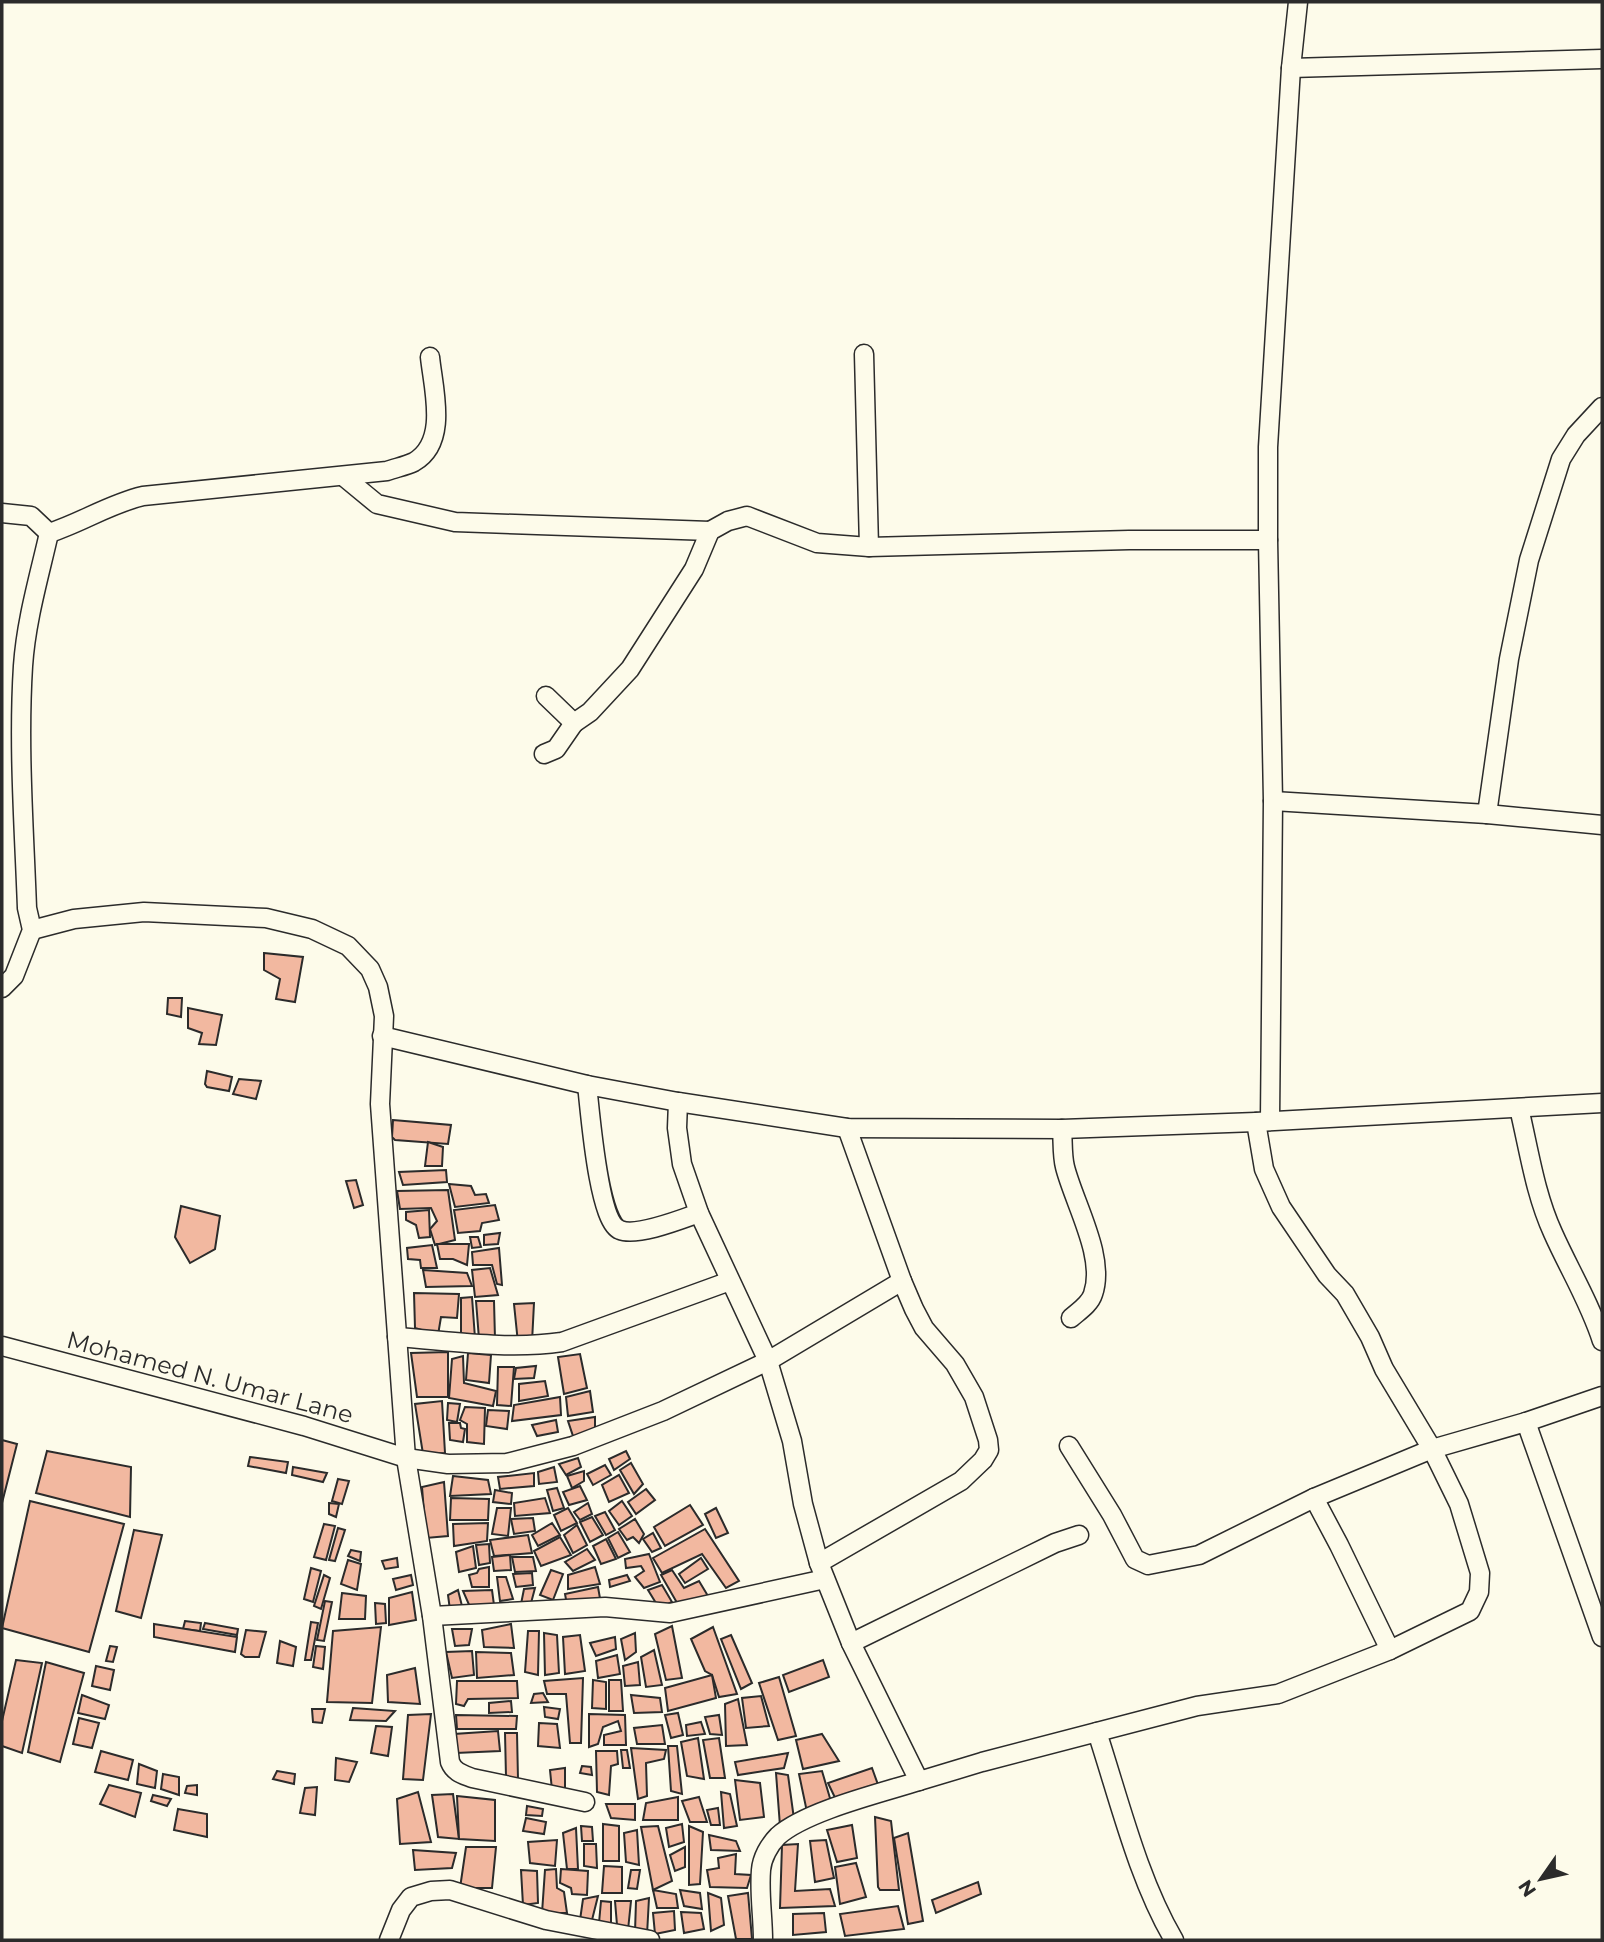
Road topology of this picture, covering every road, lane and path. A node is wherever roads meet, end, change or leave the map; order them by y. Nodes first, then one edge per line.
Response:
1 (1298, 2) edge
2 (1602, 59) edge
3 (1291, 68) junction
4 (864, 354) dead end
5 (430, 357) dead end
6 (1602, 407) edge
7 (343, 476) junction
8 (2, 513) edge
9 (710, 531) junction
10 (49, 533) junction
11 (1268, 540) junction
12 (869, 547) junction
13 (546, 696) dead end
14 (574, 723) junction
15 (544, 754) dead end
16 (1273, 801) junction
17 (1487, 814) junction
18 (1602, 825) edge
19 (32, 930) junction
20 (2, 988) edge
21 (382, 1036) junction
22 (587, 1085) junction
23 (678, 1102) junction
24 (1602, 1103) edge
25 (1519, 1108) junction
26 (1263, 1121) junction
27 (847, 1128) junction
28 (1062, 1129) junction
29 (699, 1213) junction
30 (730, 1281) junction
31 (902, 1281) junction
32 (1072, 1318) dead end
33 (397, 1337) junction
34 (1602, 1341) edge
35 (2, 1346) edge
36 (768, 1361) junction
37 (1602, 1396) edge
38 (1526, 1422) junction
39 (1069, 1446) dead end
40 (1432, 1449) junction
41 (406, 1458) junction
42 (1314, 1498) junction
43 (1079, 1535) dead end
44 (822, 1571) junction
45 (432, 1616) junction
46 (1602, 1637) edge
47 (851, 1643) junction
48 (1390, 1650) junction
49 (1097, 1732) junction
50 (919, 1781) junction
51 (585, 1802) dead end
52 (389, 1940) edge
53 (650, 1940) edge
54 (763, 1940) edge
55 (1174, 1940) edge

1 - 3 street
2 - 3 street
3 - 11 street
4 - 12 street
5 - 7 street
6 - 17 street
7 - 9 street
7 - 10 street
8 - 10 street
9 - 12 street
9 - 14 street
10 - 19 street
11 - 12 street
11 - 16 street
13 - 14 street
14 - 15 street
16 - 17 street
16 - 26 street
17 - 18 street
19 - 20 street
19 - 21 street
21 - 22 street
21 - 33 street
22 - 23 street
22 - 29 street
23 - 27 street
23 - 29 street
24 - 25 street
25 - 26 street
25 - 34 street
26 - 28 street
26 - 40 street
27 - 28 street
27 - 31 street
28 - 32 street
29 - 30 street
30 - 33 street
30 - 36 street
31 - 36 street, Mohamed N. Umar Lane
31 - 44 street
33 - 41 street
35 - 41 street, Mohamed N. Umar Lane
36 - 41 street, Mohamed N. Umar Lane
36 - 44 street
37 - 38 street
38 - 40 street
38 - 46 street
39 - 42 street
40 - 42 street
40 - 48 street
41 - 45 street
42 - 48 street
43 - 47 street
44 - 45 street
44 - 47 street
45 - 51 street
47 - 50 street
48 - 49 street
49 - 50 street
49 - 55 street
50 - 54 street
52 - 53 street

